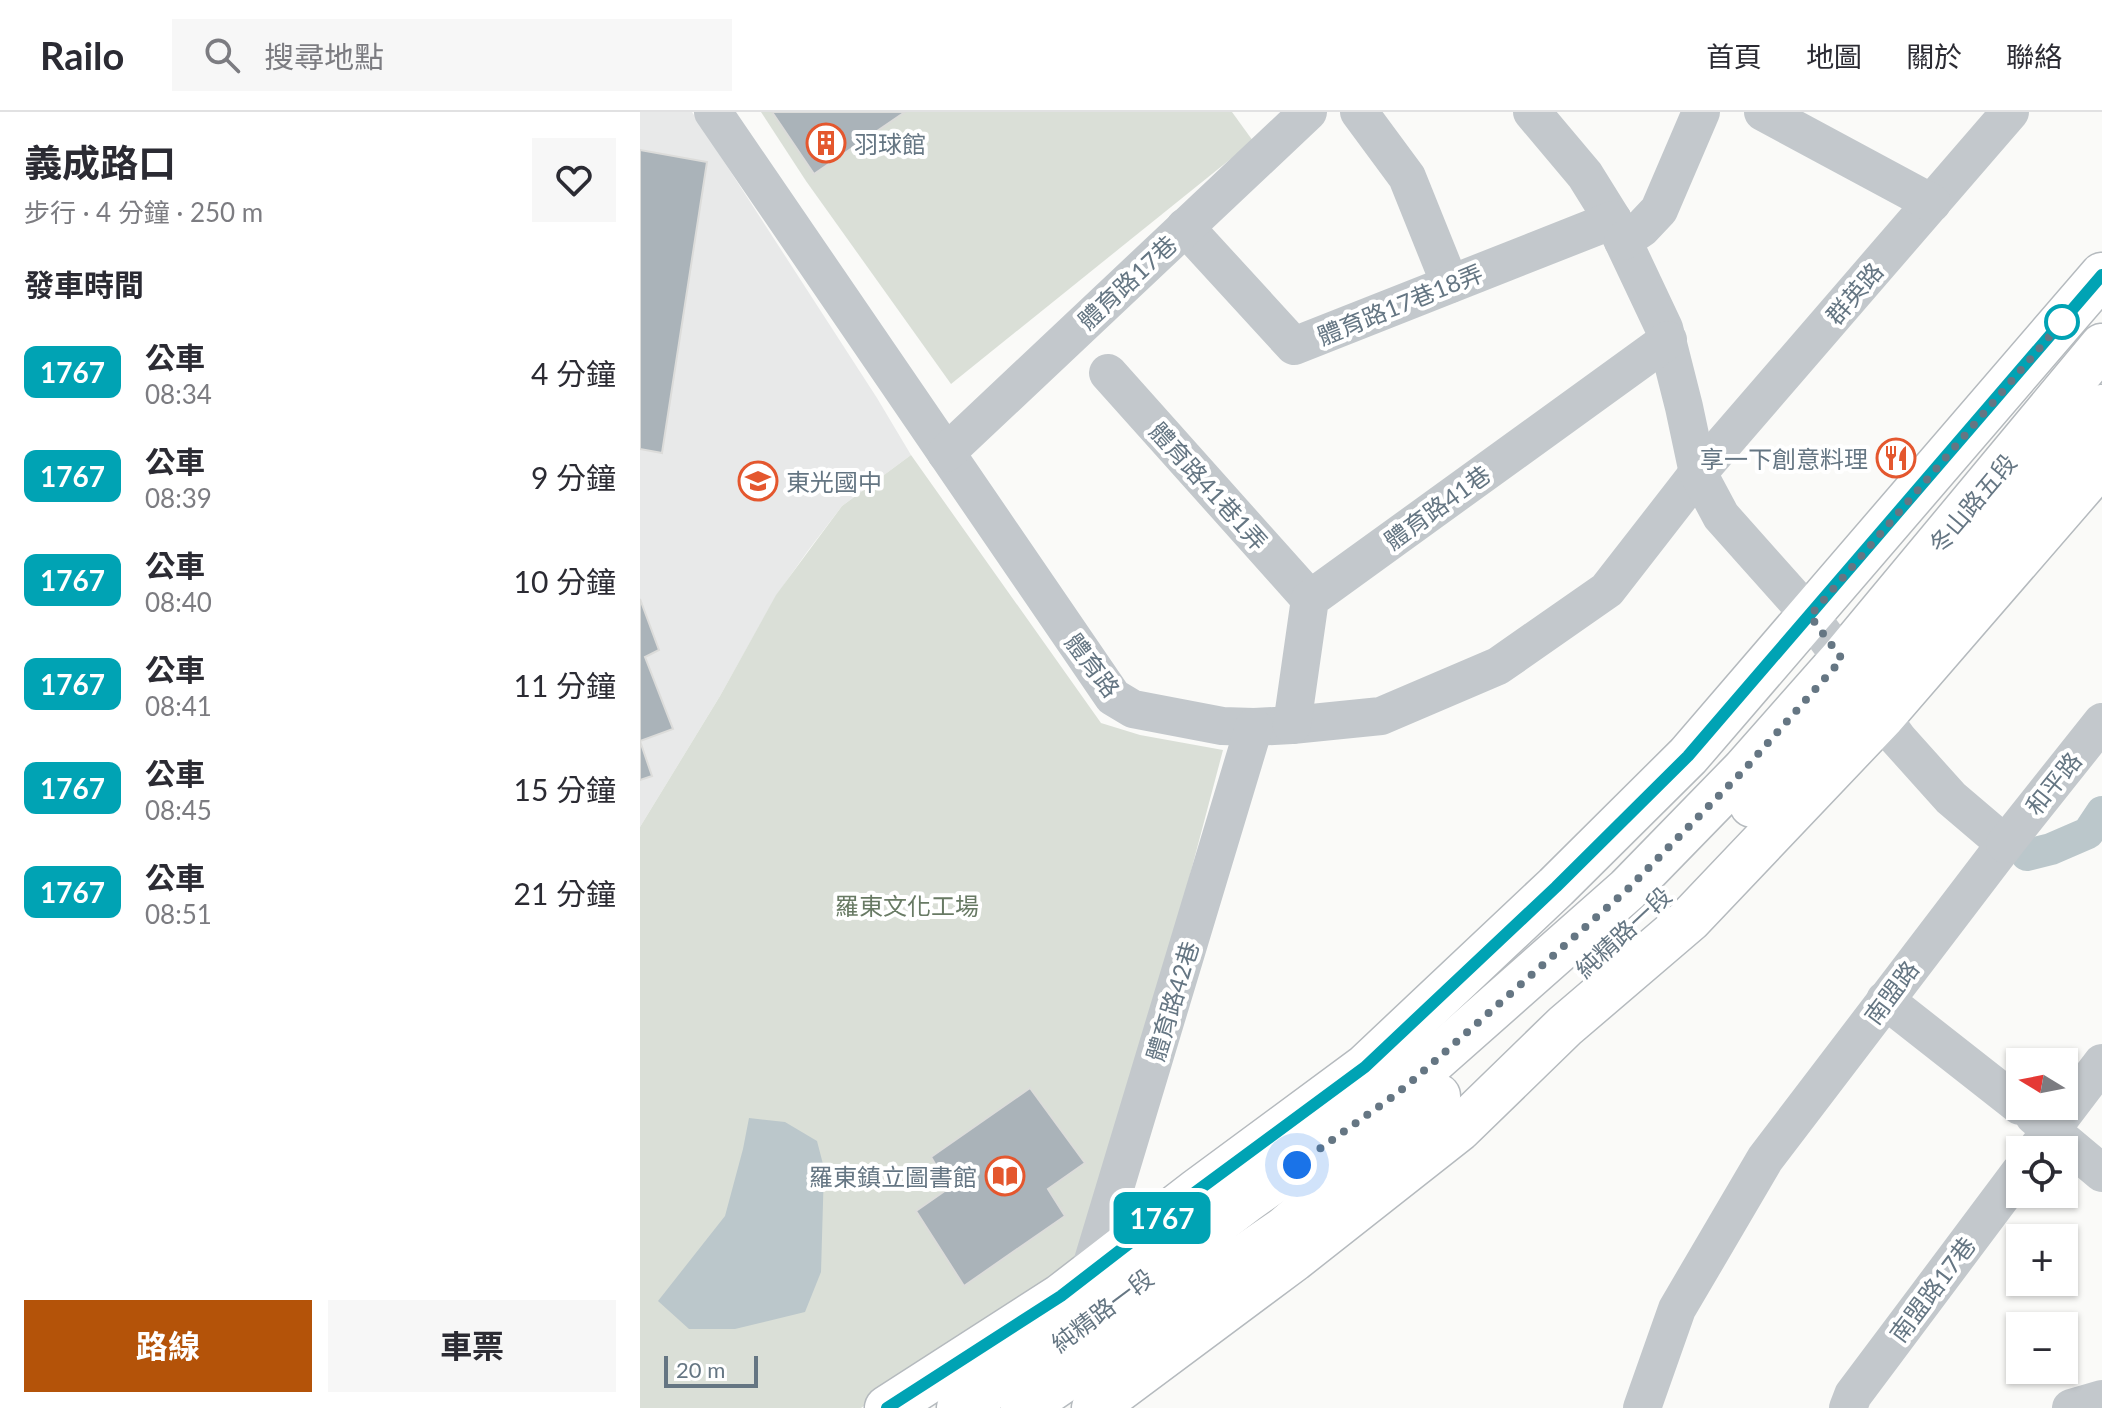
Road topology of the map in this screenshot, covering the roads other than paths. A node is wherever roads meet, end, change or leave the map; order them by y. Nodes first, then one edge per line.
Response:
1 (713, 112) edge
2 (1359, 112) edge
3 (1532, 112) edge
4 (1701, 112) edge
5 (1763, 112) edge
6 (2010, 112) edge
7 (1285, 120) edge
8 (1932, 203) junction
9 (1185, 227) junction
10 (1618, 231) junction
11 (2102, 275) edge
12 (1450, 284) junction
13 (1668, 340) junction
14 (2102, 346) edge
15 (1108, 373) dead end
16 (2102, 407) edge
17 (946, 453) junction
18 (2102, 463) edge
19 (1698, 473) junction
20 (1310, 599) junction
21 (1810, 616) junction
22 (1860, 689) junction
23 (2102, 722) edge
24 (1292, 725) junction
25 (1254, 727) junction
26 (2005, 844) junction
27 (1885, 1000) junction
28 (2102, 1063) edge
29 (2006, 1095) edge
30 (2047, 1136) edge
31 (2078, 1159) edge
32 (2102, 1173) edge
33 (2006, 1191) edge
34 (1089, 1274) junction
35 (2102, 1399) edge
36 (887, 1408) edge
37 (959, 1408) edge
38 (1023, 1408) edge
39 (1095, 1408) edge
40 (1642, 1408) edge
41 (1848, 1408) edge
42 (2071, 1408) edge

1 - 17 street, 體育路
2 - 12 street
3 - 10 street
4 - 10 street, 體育路17巷18弄
5 - 8 street
6 - 8 street, 群英路
7 - 9 street, 體育路17巷
8 - 19 street, 群英路
9 - 12 street, 體育路17巷18弄
9 - 17 street, 體育路17巷
10 - 12 street, 體育路17巷18弄
10 - 13 street
11 - 21 main road, 冬山路五段
13 - 19 street
13 - 20 street, 體育路41巷
14 - 22 main road, 冬山路五段
15 - 20 street, 體育路41巷1弄
16 - 22 main road, 冬山路五段
17 - 25 street, 體育路
18 - 22 main road
19 - 21 street
19 - 24 street, 體育路
20 - 24 street
21 - 22 street
21 - 34 main road, 純精路一段
22 - 26 street
22 - 37 main road, 純精路一段
22 - 38 main road, 純精路一段
22 - 39 main road, 純精路一段
23 - 26 street, 和平路
24 - 25 street, 體育路
25 - 34 street, 體育路42巷
26 - 27 street, 南盟路
27 - 29 street
27 - 40 street, 南盟路
28 - 30 street
31 - 32 street
33 - 41 street, 南盟路17巷
34 - 36 main road, 純精路一段
35 - 42 street

